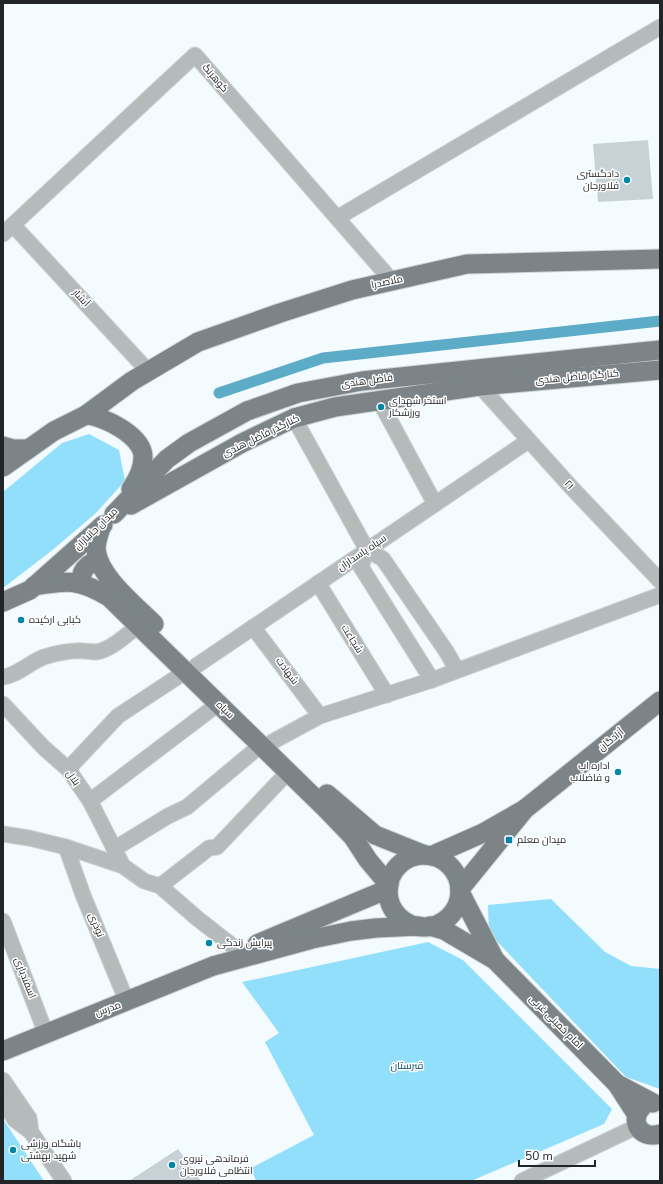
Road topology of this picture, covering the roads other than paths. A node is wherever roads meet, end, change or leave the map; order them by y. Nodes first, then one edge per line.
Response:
1 (660, 26) edge
2 (337, 218) junction
3 (8, 230) edge
4 (660, 259) edge
5 (392, 281) junction
6 (660, 350) edge
7 (660, 370) edge
8 (140, 376) junction
9 (480, 386) junction
10 (379, 400) junction
11 (86, 415) junction
12 (294, 418) junction
13 (528, 441) junction
14 (3, 446) edge
15 (28, 449) junction
16 (3, 467) edge
17 (435, 504) junction
18 (114, 514) junction
19 (101, 527) junction
20 (367, 550) junction
21 (99, 562) junction
22 (660, 581) edge
23 (318, 583) junction
24 (82, 584) junction
25 (34, 586) junction
26 (660, 595) edge
27 (3, 602) edge
28 (138, 626) junction
29 (253, 627) junction
30 (190, 669) junction
31 (457, 670) junction
32 (3, 677) edge
33 (432, 680) junction
34 (387, 695) junction
35 (660, 701) edge
36 (3, 704) edge
37 (218, 704) junction
38 (320, 716) junction
39 (266, 744) junction
40 (68, 769) junction
41 (288, 772) junction
42 (90, 801) junction
43 (526, 809) junction
44 (3, 834) edge
45 (66, 847) junction
46 (114, 849) junction
47 (428, 855) junction
48 (123, 866) junction
49 (160, 886) junction
50 (389, 887) junction
51 (460, 890) junction
52 (3, 921) edge
53 (424, 926) junction
54 (239, 951) junction
55 (495, 960) junction
56 (213, 966) junction
57 (127, 1002) junction
58 (46, 1034) junction
59 (3, 1051) edge
60 (3, 1080) edge
61 (617, 1084) junction
62 (3, 1102) edge
63 (657, 1104) edge
64 (637, 1121) junction
65 (31, 1132) junction
66 (660, 1134) edge
67 (64, 1181) edge
68 (522, 1181) edge

1 - 2 street
2 - 3 street, کوهرنگ
2 - 5 street, کوهرنگ
3 - 8 street, آبشار
4 - 5 main road, ملاصدرا
5 - 8 main road, ملاصدرا
6 - 18 main road, فاضل هندی
7 - 9 main road, کنارگذر فاضل هندی
8 - 11 main road, ملاصدرا
9 - 10 main road, کنارگذر فاضل هندی
9 - 13 street, ۲۱
10 - 12 main road, کنارگذر فاضل هندی
10 - 17 street
11 - 15 main road
11 - 18 main road, میدان جانبازان
12 - 18 main road, کنارگذر فاضل هندی
12 - 20 street
13 - 17 street, سپاه پاسداران
13 - 22 street, ۲۱
14 - 15 main road
15 - 16 main road
17 - 20 street, سپاه پاسداران
18 - 19 main road, میدان جانبازان
19 - 21 main road, سپاه
19 - 25 main road, میدان جانبازان
20 - 23 street, سپاه پاسداران
20 - 31 street
20 - 33 street
21 - 24 main road
21 - 30 main road, سپاه
23 - 29 street, سپاه پاسداران
23 - 34 street, شجاعت
24 - 25 main road, سپاه
24 - 28 main road, سپاه
25 - 27 main road, میدان جانبازان
26 - 31 street
28 - 30 main road, سپاه
28 - 32 street
29 - 30 street, سپاه پاسداران
29 - 38 street, شهادت
30 - 37 main road, سپاه
30 - 39 main road, سپاه
30 - 40 street, سپاه پاسداران
31 - 33 street
33 - 34 street
34 - 38 street
35 - 43 main road, آزادگان
36 - 40 street, بلال
37 - 39 main road, سپاه
37 - 42 street
38 - 39 street
39 - 41 main road, سپاه
39 - 46 street
39 - 47 main road, سپاه
40 - 42 street, بلال
41 - 49 street
41 - 50 main road, سپاه
42 - 46 street, بلال
43 - 47 main road
43 - 51 main road
44 - 45 street, بلال
45 - 48 street, بلال
45 - 57 street, نوذری
46 - 48 street, بلال
47 - 50 main road
47 - 51 main road
48 - 49 street, بلال
49 - 54 street, بلال
50 - 53 main road
50 - 54 main road, مدرس
51 - 53 main road
51 - 55 main road, امام خمینی غربی
52 - 58 street, اسفندیاری
53 - 55 main road, امام خمینی غربی
53 - 56 main road, مدرس
54 - 56 main road, مدرس
55 - 61 main road, امام خمینی غربی
56 - 57 main road, مدرس
57 - 58 main road, مدرس
58 - 59 main road, مدرس
60 - 65 street
61 - 63 main road, امام خمینی غربی
61 - 64 main road, امام خمینی غربی
62 - 65 street
63 - 64 main road
64 - 66 main road
64 - 68 street
65 - 67 street

